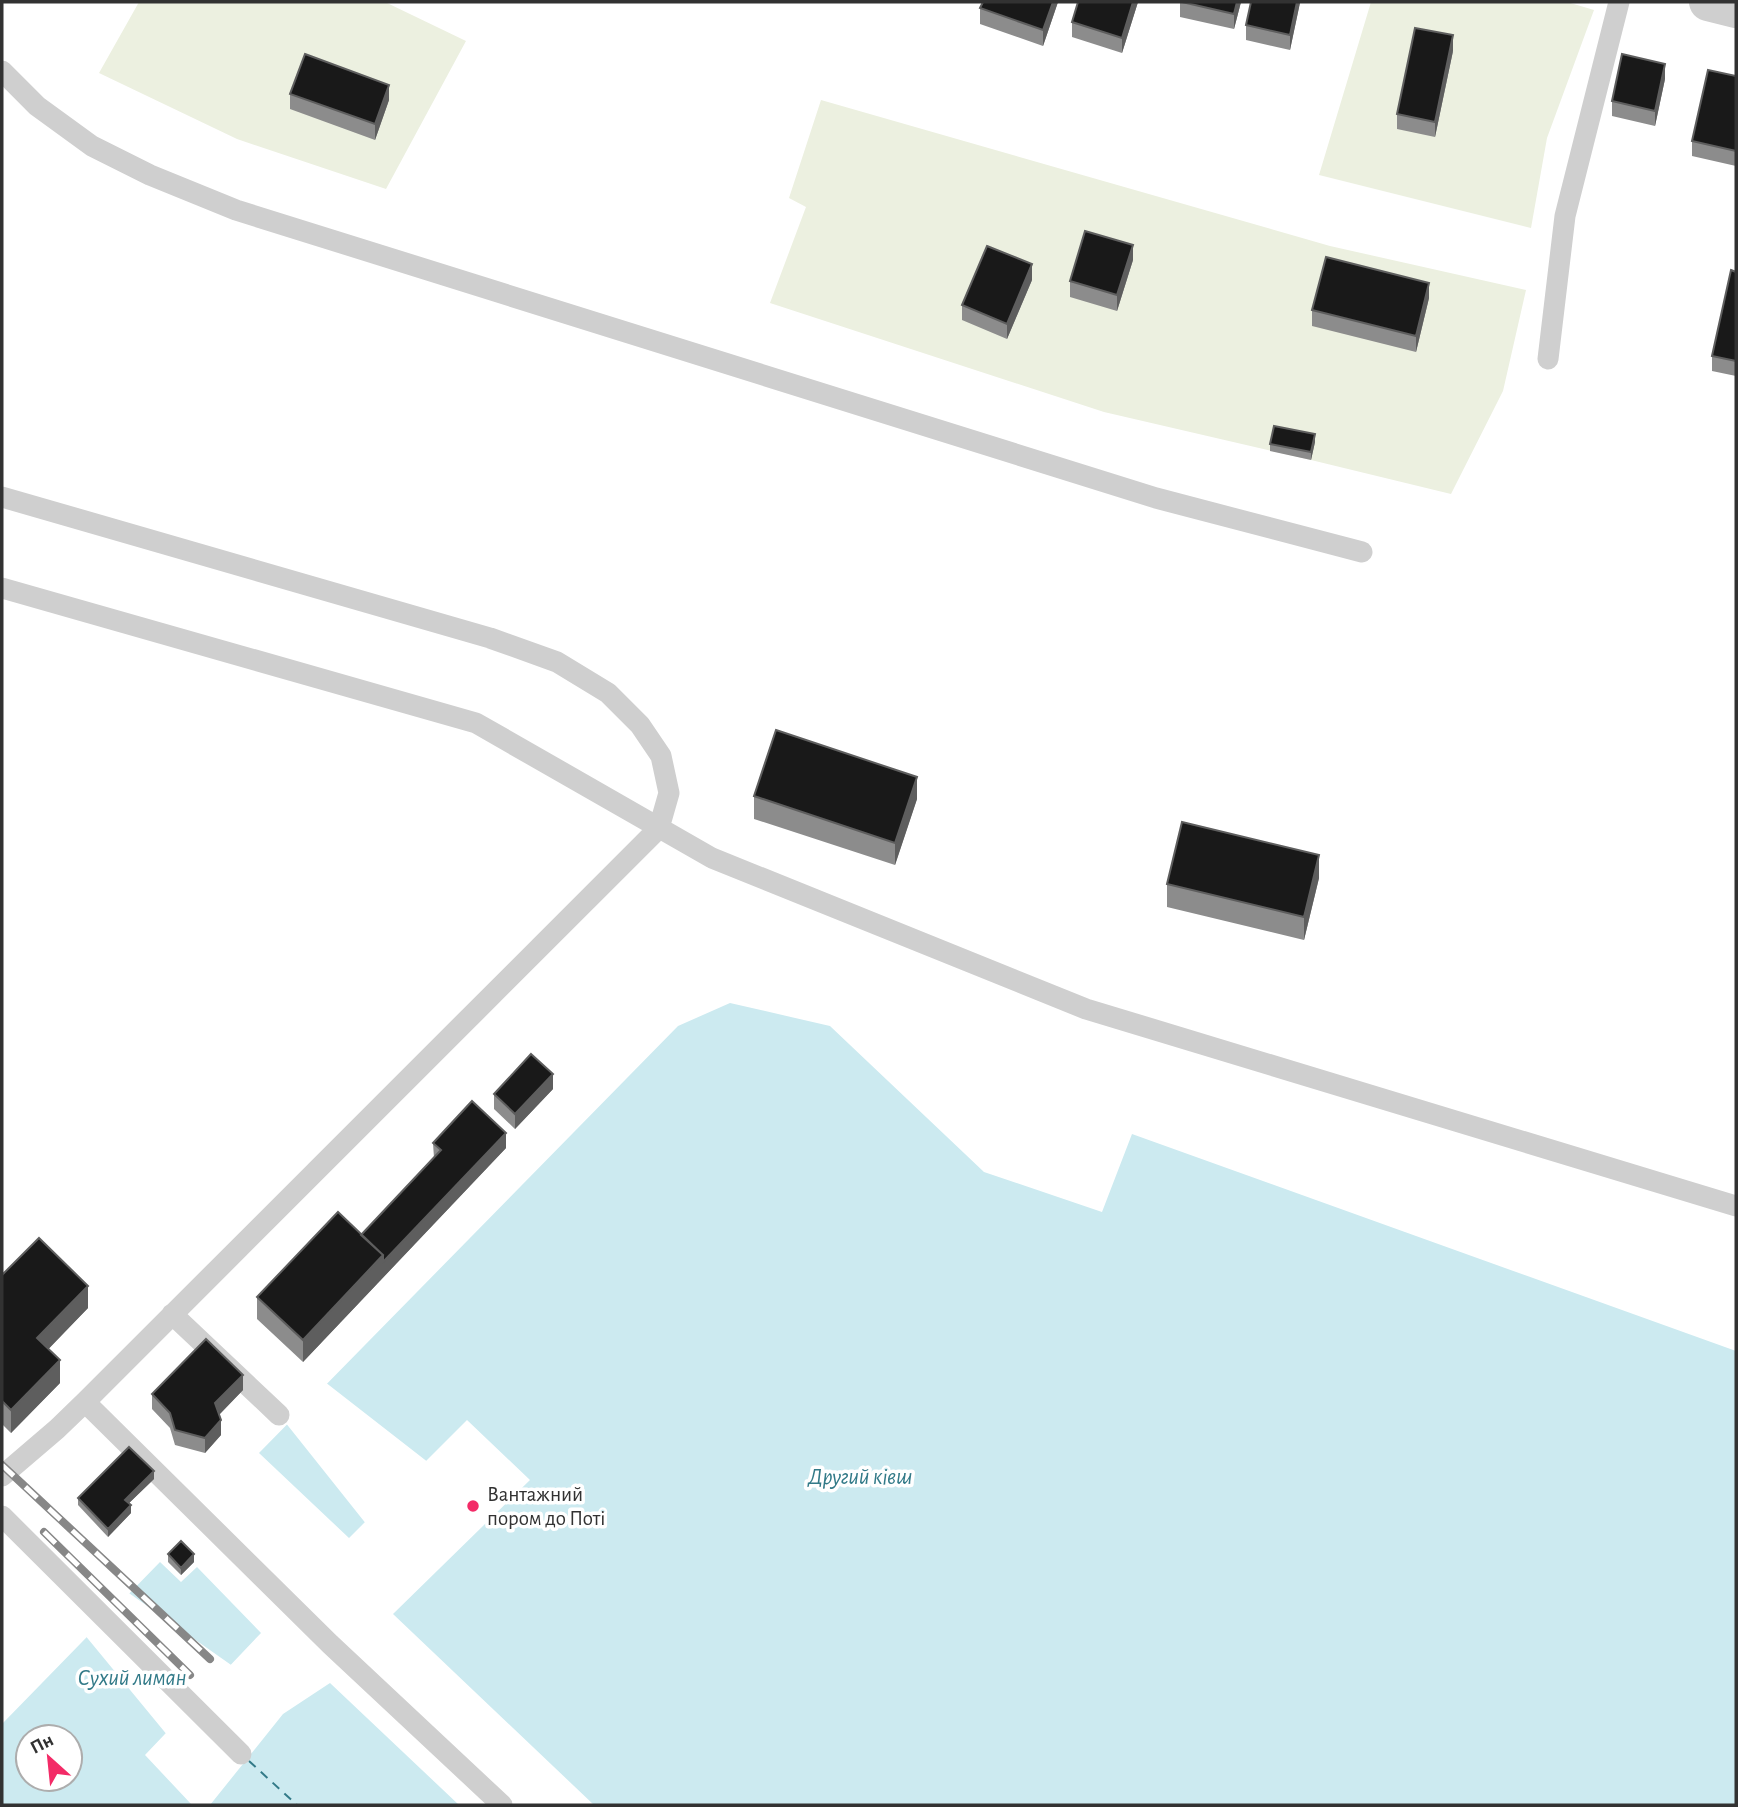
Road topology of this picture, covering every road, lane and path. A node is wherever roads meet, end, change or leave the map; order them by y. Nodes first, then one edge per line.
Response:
1 (1619, 2) edge
2 (1708, 2) edge
3 (1736, 9) edge
4 (2, 71) edge
5 (1548, 359) dead end
6 (2, 497) edge
7 (1362, 552) dead end
8 (2, 587) edge
9 (659, 828) junction
10 (1736, 1206) edge
11 (172, 1314) junction
12 (85, 1402) junction
13 (279, 1415) dead end
14 (2, 1476) edge
15 (2, 1516) edge
16 (241, 1754) dead end
17 (502, 1805) edge

1 - 5 lane
2 - 3 street
4 - 7 lane
6 - 9 lane
8 - 9 lane
9 - 10 lane
9 - 11 lane
11 - 12 lane
11 - 13 lane
12 - 14 lane
12 - 17 lane
15 - 16 lane

